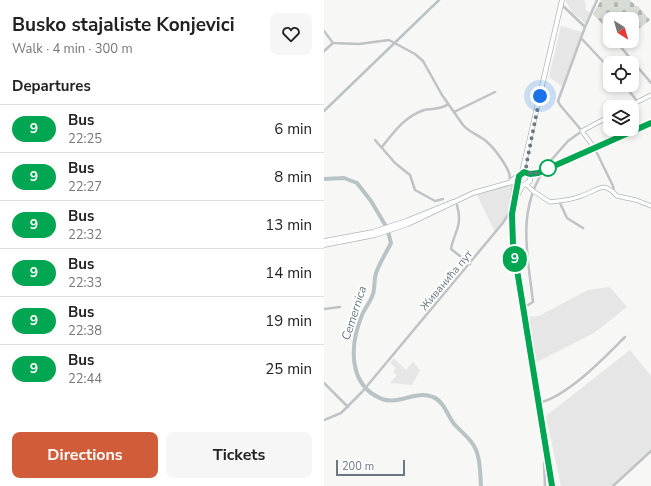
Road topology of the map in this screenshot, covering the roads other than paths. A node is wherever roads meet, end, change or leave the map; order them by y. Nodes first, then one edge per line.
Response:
1 (598, 0) edge
2 (561, 2) edge
3 (584, 27) junction
4 (324, 31) edge
5 (581, 38) junction
6 (333, 43) junction
7 (622, 48) edge
8 (324, 51) edge
9 (603, 62) edge
10 (651, 83) edge
11 (495, 92) dead end
12 (630, 92) edge
13 (651, 95) edge
14 (636, 100) edge
15 (639, 101) edge
16 (448, 104) junction
17 (454, 112) junction
18 (603, 120) edge
19 (651, 123) edge
20 (582, 131) junction
21 (375, 140) dead end
22 (529, 142) junction
23 (382, 147) junction
24 (595, 149) junction
25 (546, 166) dead end
26 (542, 172) junction
27 (520, 177) junction
28 (528, 179) junction
29 (512, 182) junction
30 (517, 189) junction
31 (533, 191) junction
32 (614, 192) junction
33 (443, 199) dead end
34 (559, 201) junction
35 (456, 203) junction
36 (651, 206) edge
37 (511, 214) junction
38 (583, 228) dead end
39 (374, 233) junction
40 (324, 241) edge
41 (324, 245) edge
42 (470, 264) junction
43 (340, 306) dead end
44 (523, 308) junction
45 (324, 309) edge
46 (625, 337) dead end
47 (324, 383) edge
48 (538, 403) junction
49 (348, 407) junction
50 (324, 420) edge
51 (651, 451) edge
52 (547, 456) junction
53 (545, 486) edge
54 (552, 486) edge
55 (613, 486) edge

1 - 3 street
2 - 3 street
2 - 22 main road
3 - 5 street
4 - 6 street
5 - 9 street
5 - 20 street
6 - 8 street
6 - 16 street
7 - 10 street
11 - 17 street
12 - 14 street
13 - 15 street
16 - 17 street
16 - 23 street
17 - 29 street
18 - 20 street
19 - 24 street
20 - 24 street
20 - 25 street
21 - 23 street
22 - 27 main road
22 - 28 main road
23 - 33 street
24 - 26 street
24 - 32 street
26 - 28 street
26 - 31 street
27 - 28 main road
27 - 28 main road
27 - 29 main road
27 - 30 main road
28 - 31 street
28 - 37 main road
29 - 30 main road
29 - 35 main road
29 - 37 street
30 - 37 main road
31 - 34 street
31 - 44 street
32 - 34 street
32 - 36 street
34 - 38 street
35 - 39 main road
35 - 42 street
37 - 42 street, Живанића пут
37 - 44 main road
39 - 40 main road
39 - 41 main road
42 - 49 street, Живанића пут
43 - 45 street
44 - 48 main road
46 - 48 street
47 - 49 street
48 - 52 main road
49 - 50 street
51 - 55 street
52 - 53 street
52 - 54 main road

